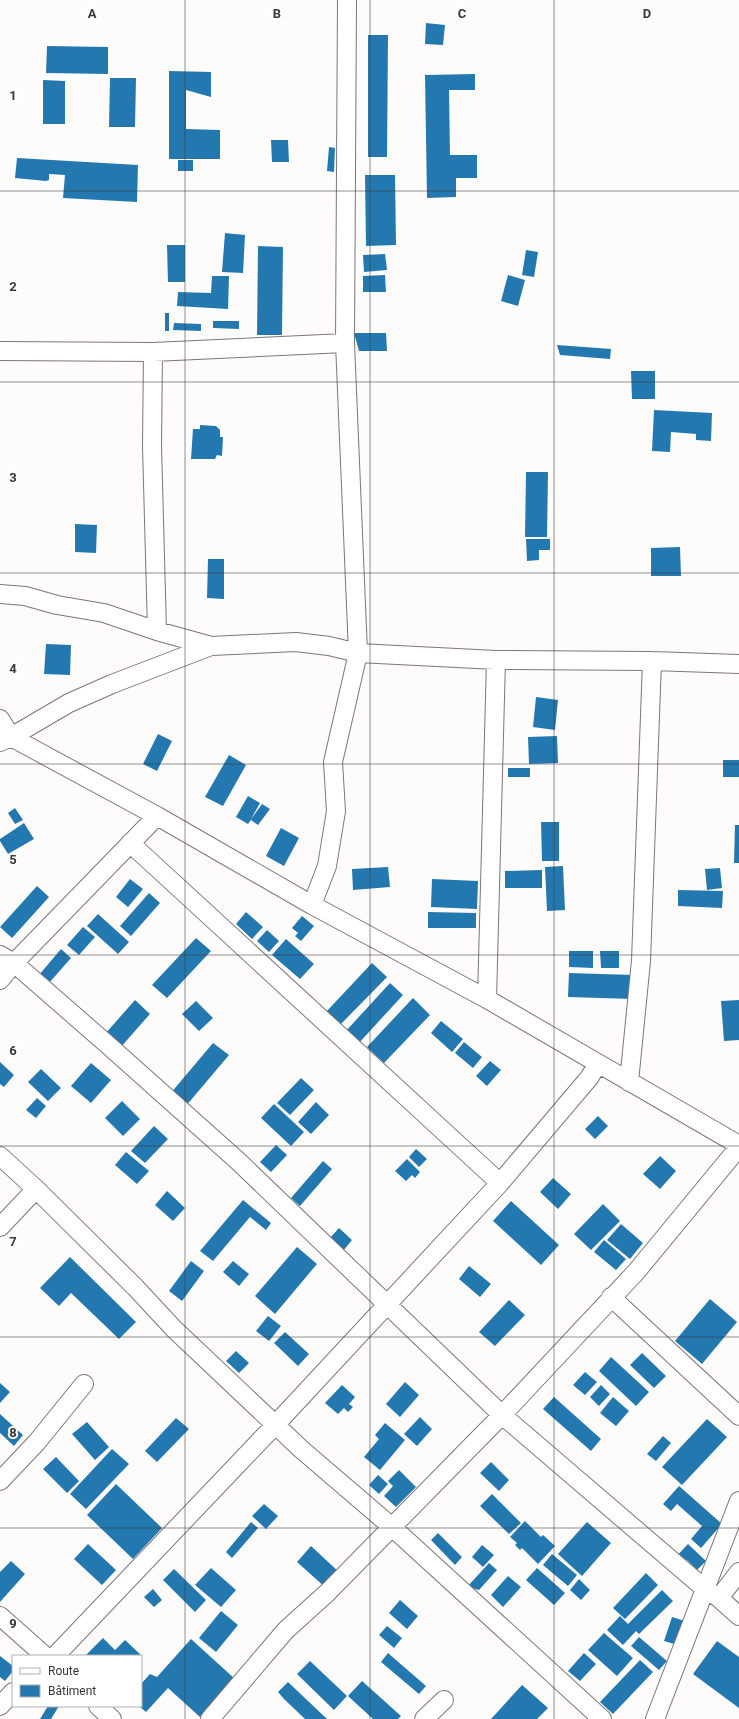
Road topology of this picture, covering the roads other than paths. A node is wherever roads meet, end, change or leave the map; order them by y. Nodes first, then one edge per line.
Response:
1 (347, 0) edge
2 (345, 343) junction
3 (0, 351) edge
4 (153, 352) junction
5 (0, 594) edge
6 (157, 631) junction
7 (211, 646) junction
8 (358, 653) junction
9 (496, 660) junction
10 (652, 661) junction
11 (739, 664) edge
12 (0, 719) edge
13 (5, 739) edge
14 (157, 816) junction
15 (130, 843) junction
16 (312, 905) junction
17 (7, 959) edge
18 (0, 980) edge
19 (487, 999) junction
20 (598, 1064) junction
21 (629, 1082) junction
22 (739, 1146) edge
23 (0, 1156) edge
24 (500, 1183) junction
25 (36, 1189) junction
26 (0, 1227) edge
27 (611, 1297) junction
28 (387, 1305) junction
29 (84, 1384) dead end
30 (502, 1415) junction
31 (739, 1416) edge
32 (276, 1424) junction
33 (0, 1481) edge
34 (739, 1501) edge
35 (392, 1527) junction
36 (739, 1572) edge
37 (712, 1594) junction
38 (0, 1616) edge
39 (739, 1616) edge
40 (44, 1655) edge
41 (56, 1655) edge
42 (12, 1693) edge
43 (444, 1700) dead end
44 (0, 1706) edge
45 (99, 1707) edge
46 (112, 1719) edge
47 (210, 1719) edge
48 (424, 1719) edge
49 (602, 1719) edge
50 (655, 1719) edge

1 - 2 street
2 - 4 street
2 - 8 street
3 - 4 street
4 - 6 street
5 - 6 street
6 - 7 street
7 - 8 street
7 - 13 street
8 - 9 street
8 - 16 street
9 - 10 street
9 - 19 street
10 - 11 street
10 - 21 street
12 - 13 street
13 - 14 street
14 - 15 street
14 - 16 street
15 - 17 street
15 - 24 street
16 - 19 street
17 - 18 street
17 - 28 street
19 - 20 street
20 - 21 street
20 - 24 street
21 - 22 street
22 - 27 street
23 - 25 street
24 - 28 street
25 - 26 street
25 - 32 street
27 - 30 street
27 - 31 street
28 - 30 street
28 - 32 street
29 - 33 street
30 - 35 street
30 - 37 street
32 - 35 street
32 - 41 street
34 - 37 street
35 - 47 street
35 - 49 street
36 - 37 street
37 - 39 street
37 - 50 street
38 - 40 street
42 - 44 street
43 - 48 street
45 - 46 street

